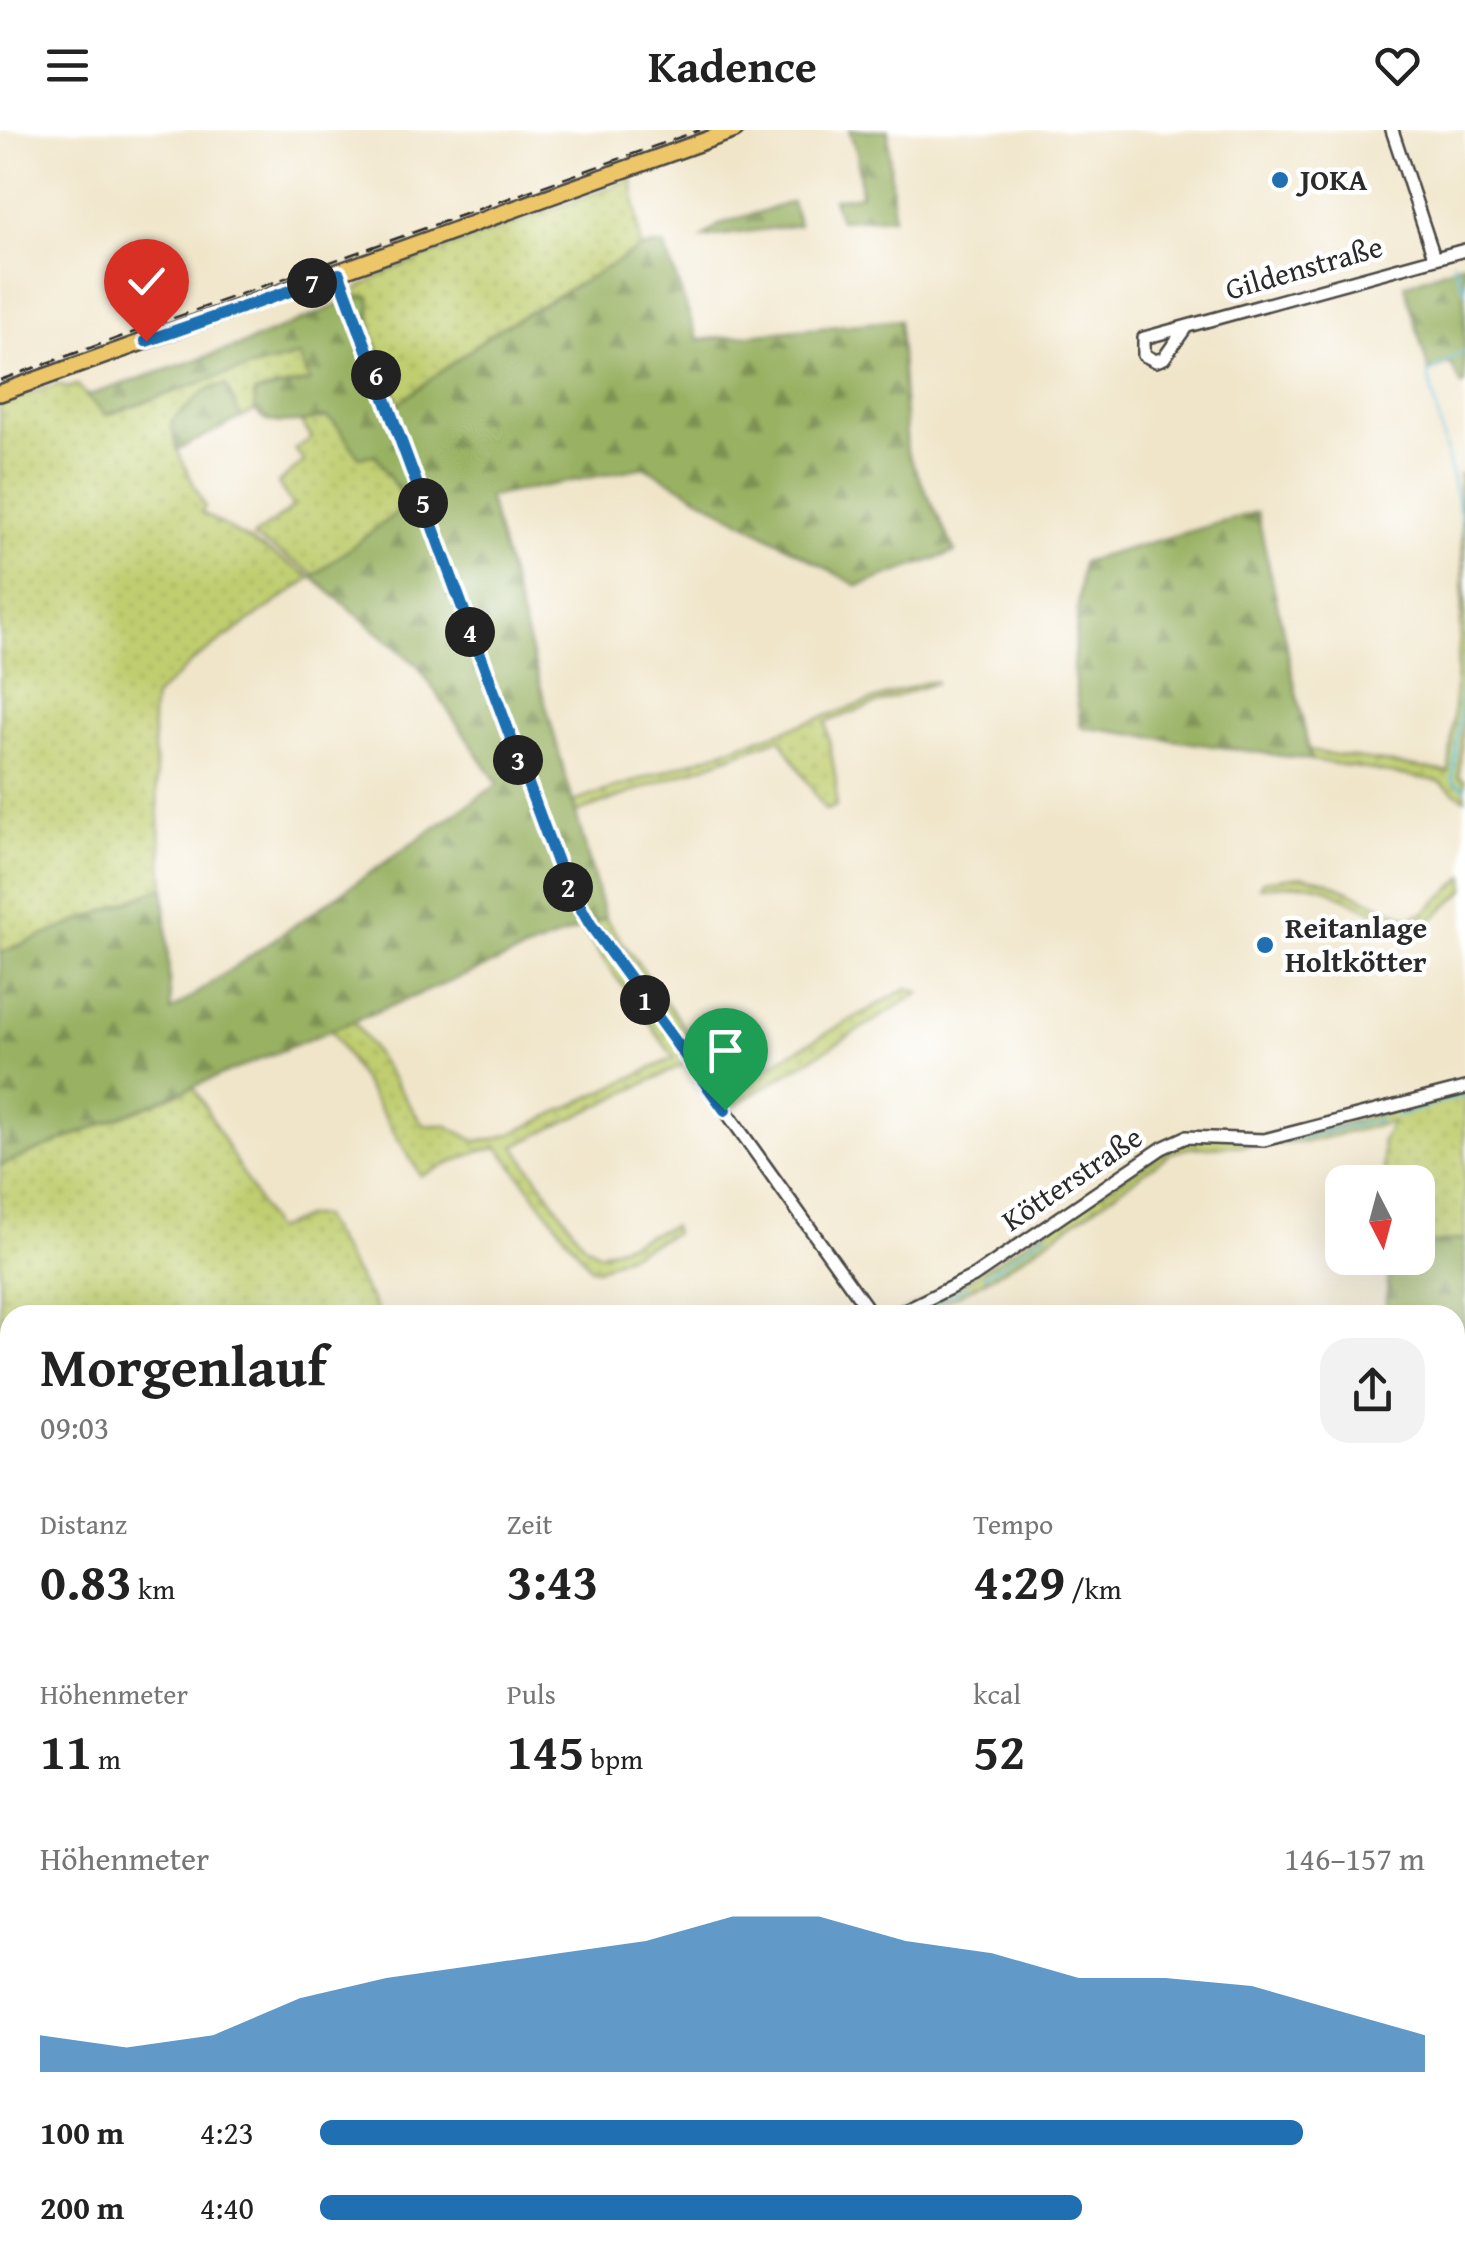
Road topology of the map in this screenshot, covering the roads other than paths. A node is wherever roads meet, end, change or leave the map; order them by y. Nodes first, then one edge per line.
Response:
1 (735, 130) edge
2 (1392, 130) edge
3 (1465, 250) edge
4 (1434, 257) junction
5 (339, 274) junction
6 (1186, 327) dead end
7 (0, 393) edge
8 (1465, 1088) edge
9 (865, 1305) edge
10 (915, 1305) edge

1 - 5 main road
2 - 4 street
3 - 4 street, Gildenstraße
4 - 6 street, Gildenstraße
5 - 7 main road
5 - 9 street
8 - 10 street, Kötterstraße

